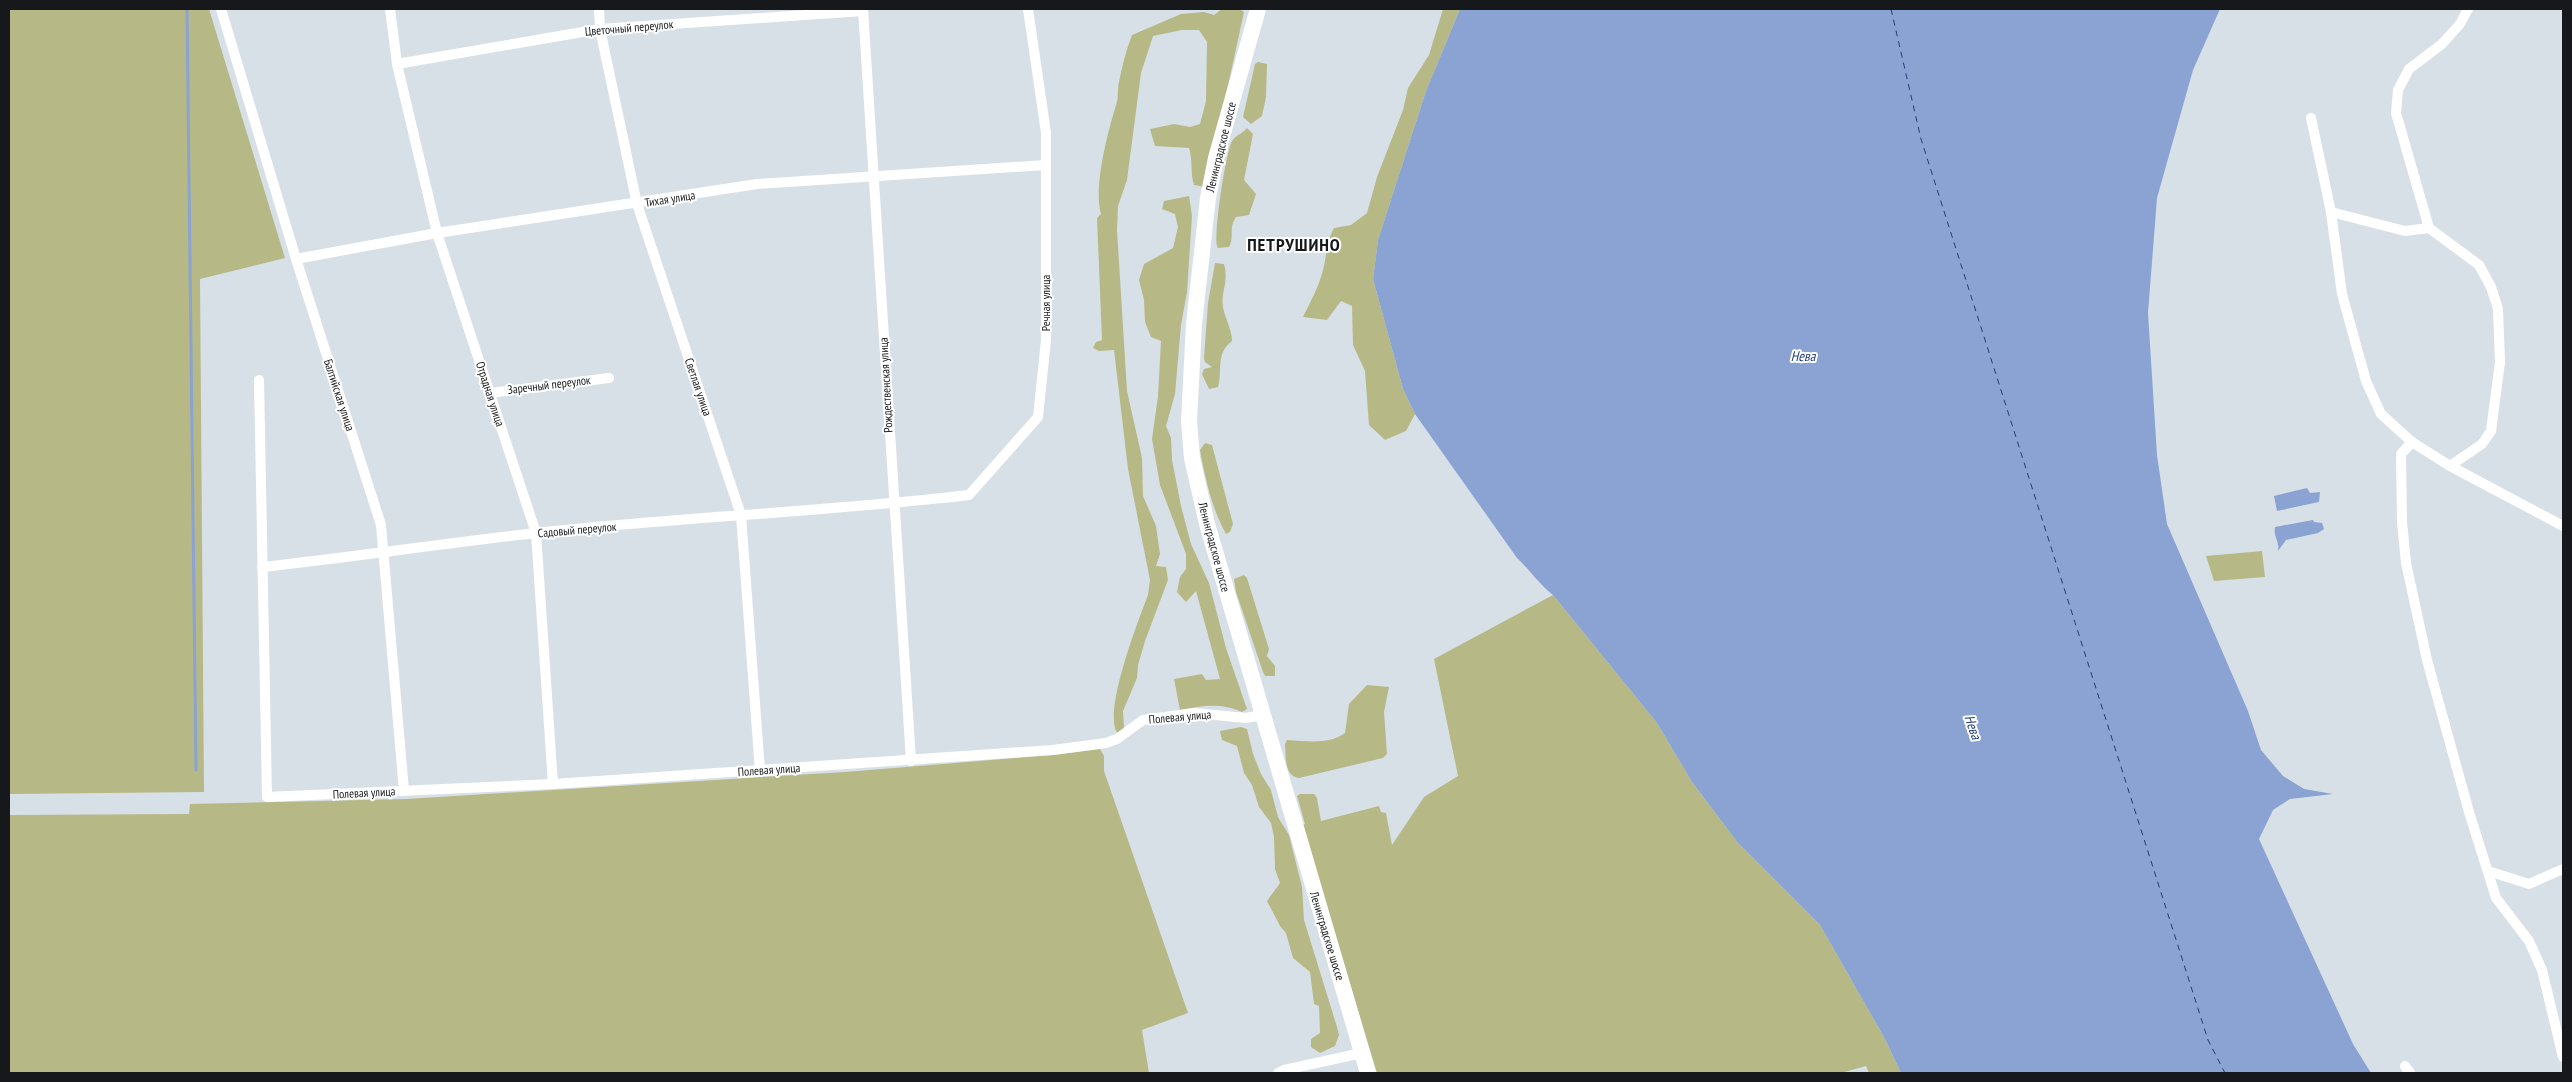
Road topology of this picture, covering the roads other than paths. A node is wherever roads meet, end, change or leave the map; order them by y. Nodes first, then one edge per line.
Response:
1 (221, 9) edge
2 (390, 9) edge
3 (599, 9) edge
4 (1028, 9) edge
5 (1258, 9) edge
6 (2468, 9) edge
7 (863, 10) edge
8 (600, 29) junction
9 (397, 64) junction
10 (2311, 118) dead end
11 (1046, 165) junction
12 (873, 176) junction
13 (636, 204) junction
14 (2331, 212) junction
15 (2429, 228) junction
16 (437, 233) junction
17 (296, 259) junction
18 (609, 378) dead end
19 (259, 380) dead end
20 (490, 393) junction
21 (2412, 442) junction
22 (2450, 466) junction
23 (893, 504) junction
24 (741, 515) junction
25 (2563, 526) edge
26 (536, 533) junction
27 (384, 554) junction
28 (262, 567) junction
29 (1262, 714) junction
30 (911, 762) junction
31 (760, 771) junction
32 (553, 784) junction
33 (404, 791) junction
34 (2563, 869) edge
35 (2488, 870) junction
36 (1362, 1053) junction
37 (2563, 1057) edge
38 (1278, 1073) edge
39 (1368, 1073) edge

1 - 17 street, Балтийская улица
2 - 9 street, Отрадная улица
3 - 8 street, Светлая улица
4 - 11 street, Речная улица
5 - 29 main road, Ленинградское шоссе
6 - 15 street
7 - 8 street, Цветочный переулок
7 - 12 street, Рождественская улица
8 - 9 street, Цветочный переулок
8 - 13 street, Светлая улица
9 - 16 street, Отрадная улица
10 - 14 street
11 - 12 street, Тихая улица
11 - 23 street, Речная улица
12 - 13 street, Тихая улица
12 - 23 street, Рождественская улица
13 - 16 street, Тихая улица
13 - 24 street, Светлая улица
14 - 15 street
14 - 21 street
15 - 22 street
16 - 17 street, Тихая улица
16 - 20 street, Отрадная улица
17 - 27 street, Балтийская улица
18 - 20 street, Заречный переулок
19 - 28 street
20 - 26 street, Отрадная улица
21 - 22 street
21 - 35 street
22 - 25 street
23 - 24 street, Садовый переулок
23 - 30 street, Рождественская улица
24 - 26 street, Садовый переулок
24 - 31 street, Светлая улица
26 - 27 street, Садовый переулок
26 - 32 street, Отрадная улица
27 - 28 street, Садовый переулок
27 - 33 street, Балтийская улица
28 - 33 street, Полевая улица
29 - 30 street, Полевая улица
29 - 36 main road, Ленинградское шоссе
30 - 31 street, Полевая улица
31 - 32 street, Полевая улица
32 - 33 street, Полевая улица
34 - 35 street
35 - 37 street
36 - 38 street
36 - 39 main road, Ленинградское шоссе

